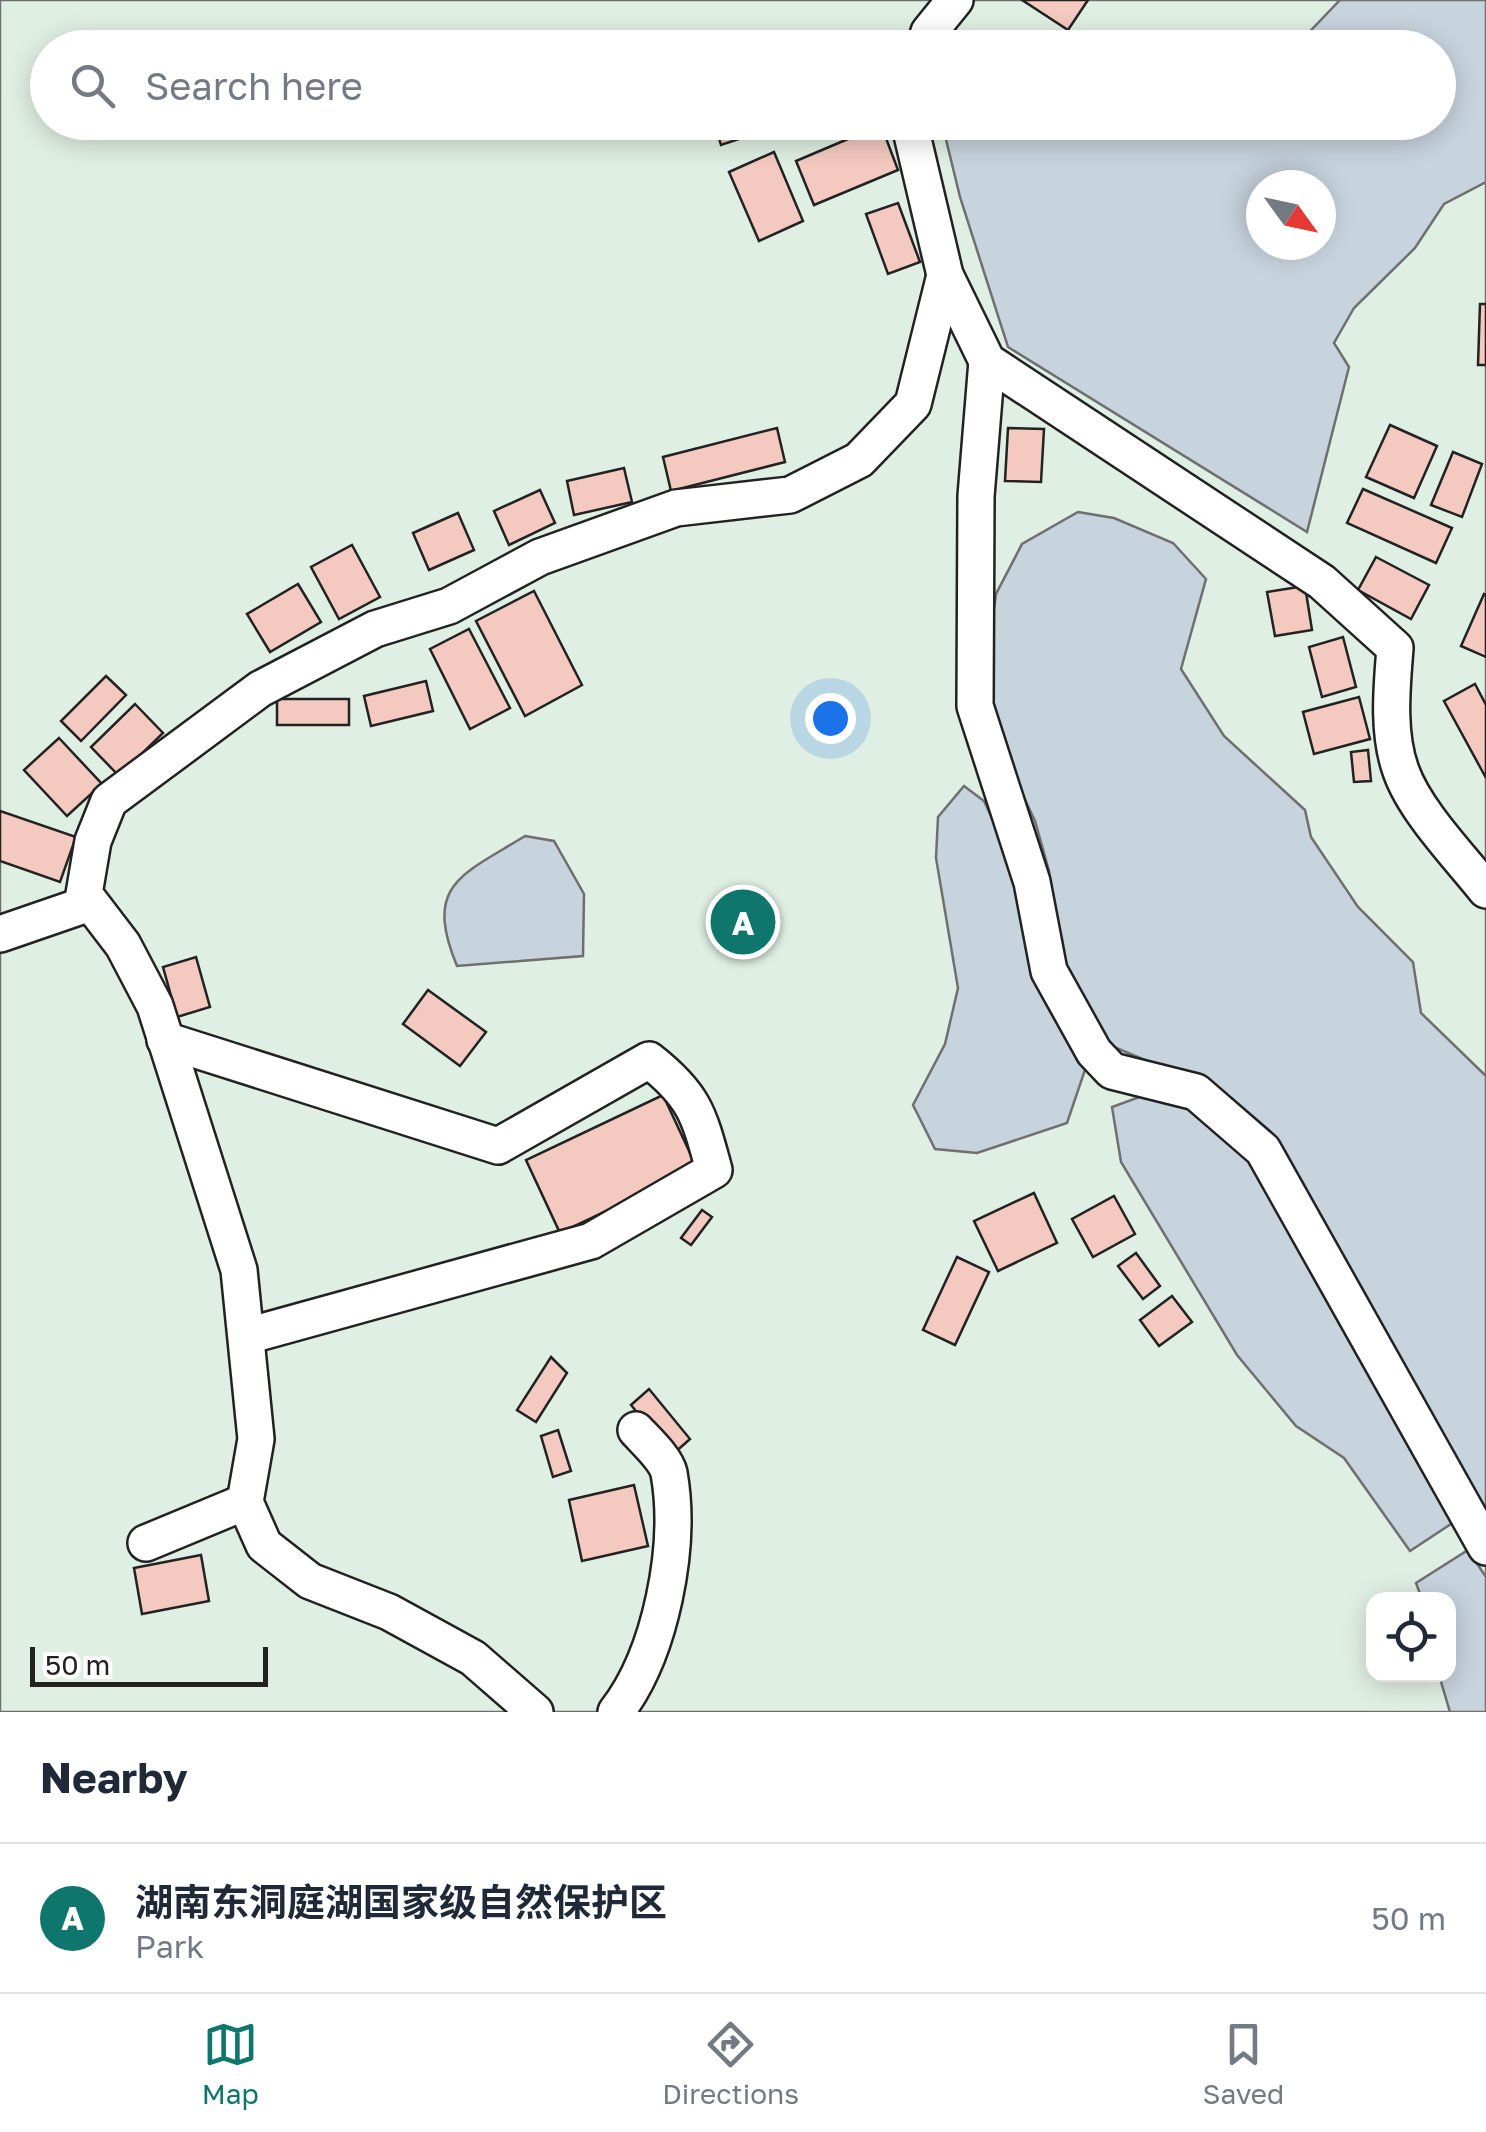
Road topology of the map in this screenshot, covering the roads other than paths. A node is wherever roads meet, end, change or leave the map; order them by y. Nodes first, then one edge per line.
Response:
1 (955, 0) edge
2 (931, 30) edge
3 (913, 140) edge
4 (945, 275) junction
5 (987, 361) junction
6 (1486, 890) edge
7 (90, 903) junction
8 (0, 934) edge
9 (164, 1040) junction
10 (247, 1336) junction
11 (636, 1430) dead end
12 (245, 1502) junction
13 (146, 1543) dead end
14 (1486, 1547) edge
15 (535, 1712) edge
16 (616, 1712) edge

1 - 2 street
3 - 4 street
4 - 5 street
4 - 7 street
5 - 6 street
5 - 14 street
7 - 8 street
7 - 9 street
9 - 10 street
9 - 10 street
10 - 12 street
11 - 16 street
12 - 13 street
12 - 15 street

